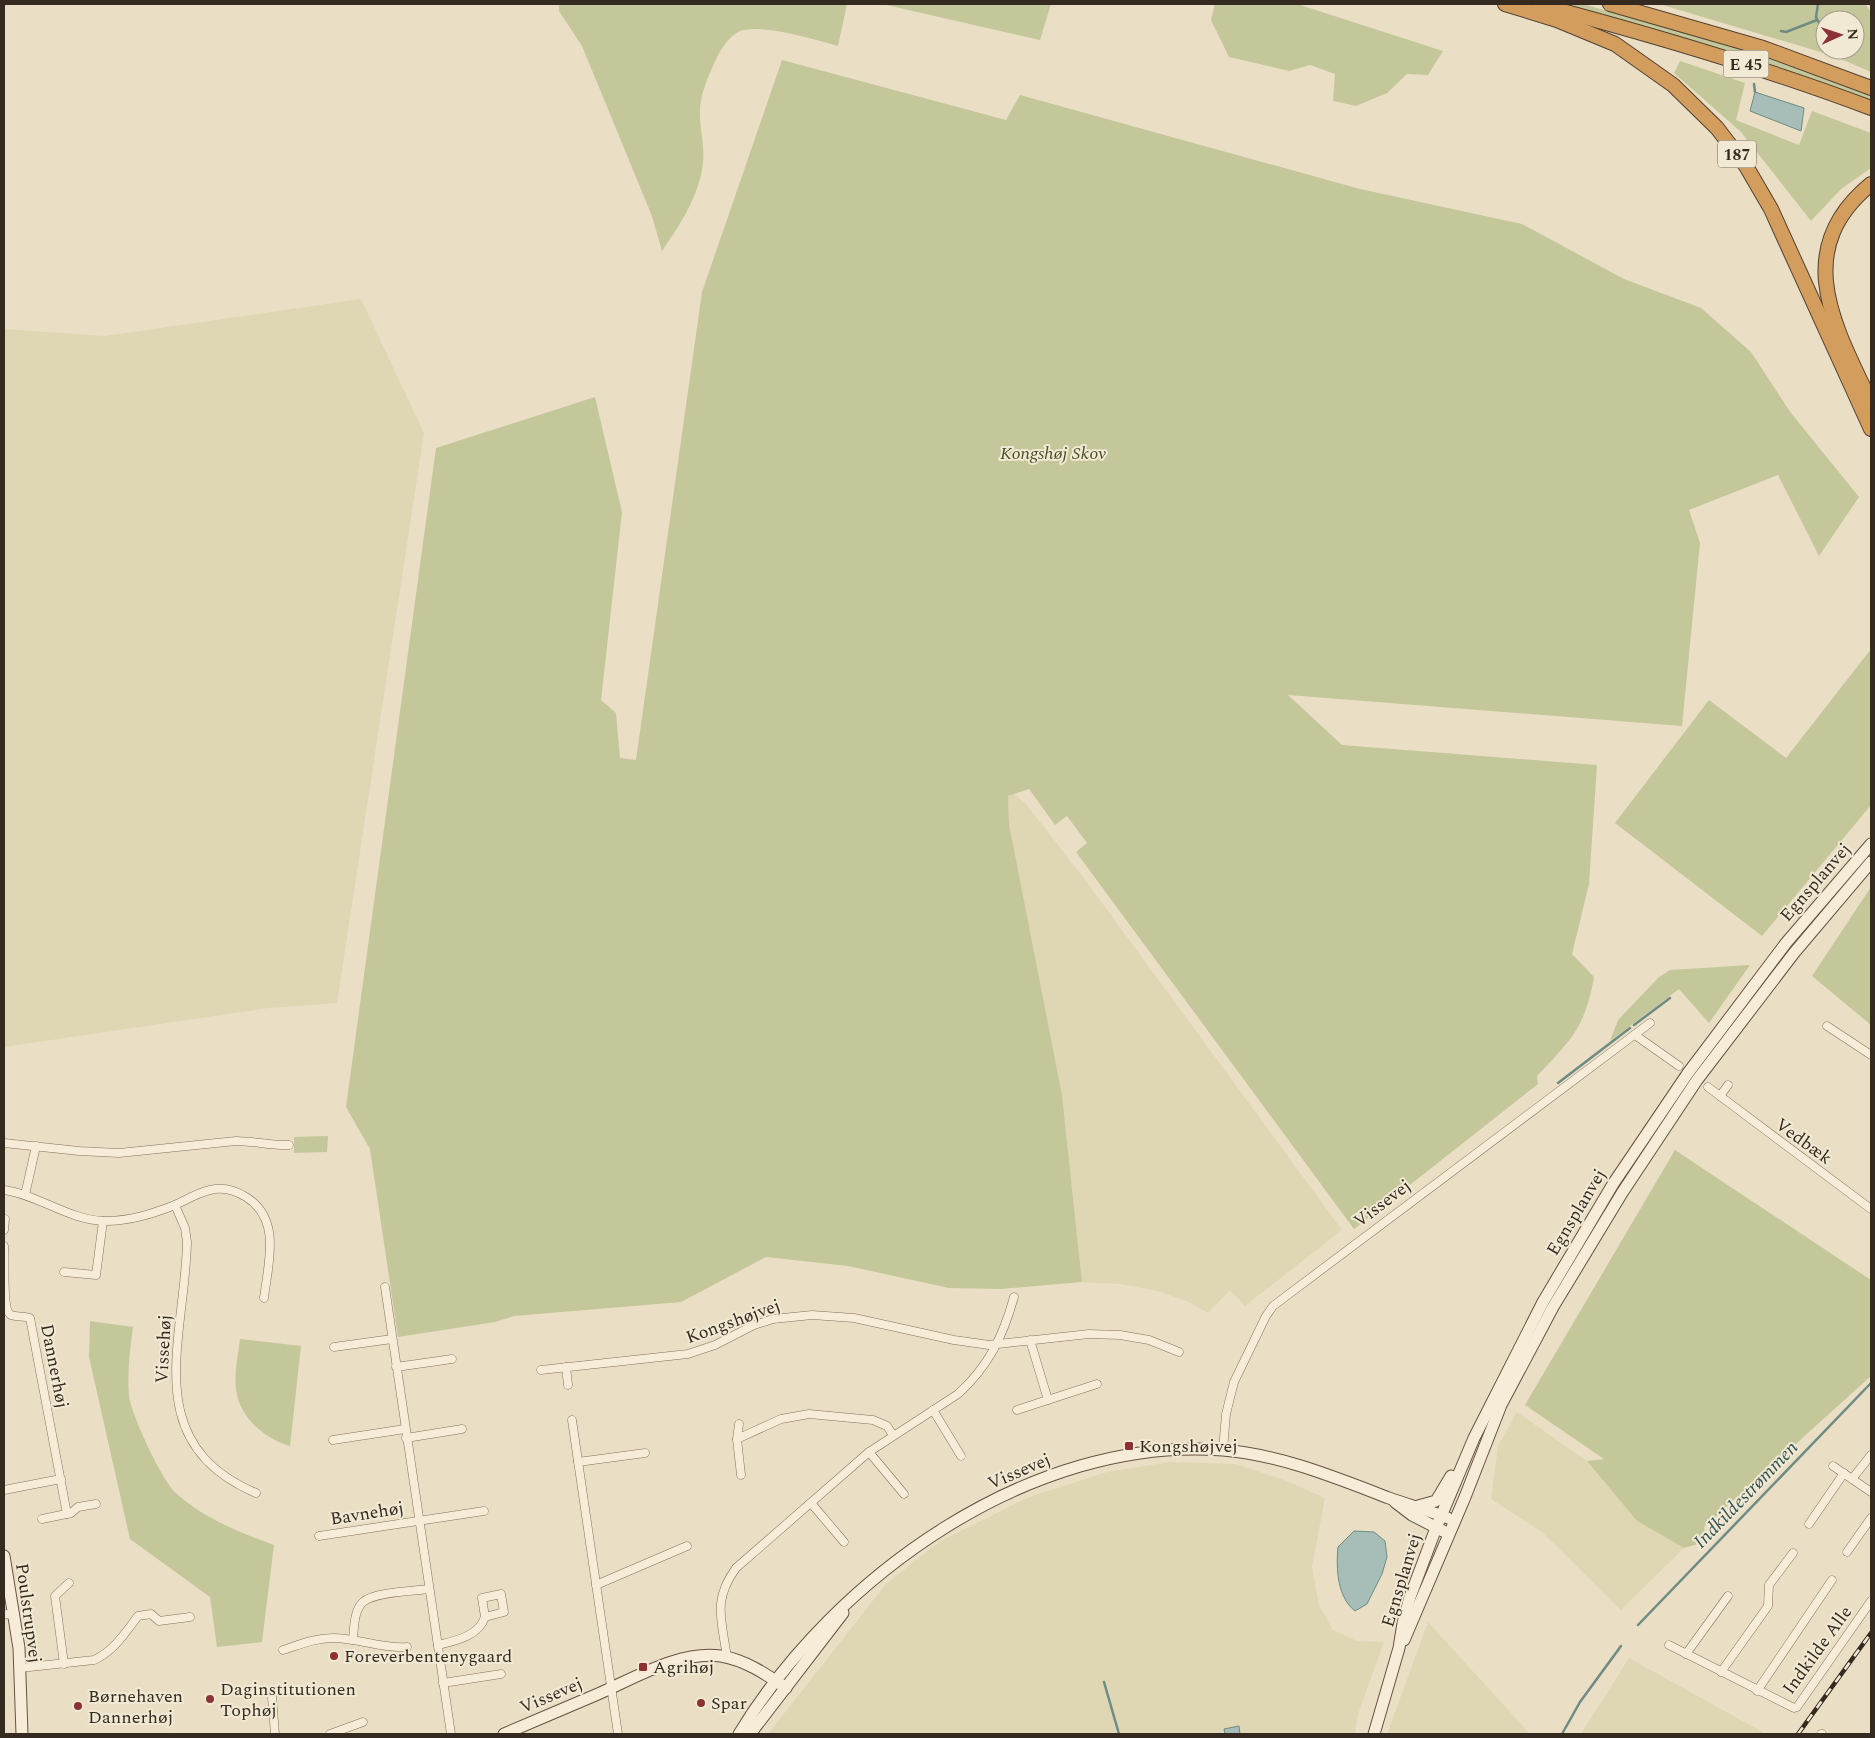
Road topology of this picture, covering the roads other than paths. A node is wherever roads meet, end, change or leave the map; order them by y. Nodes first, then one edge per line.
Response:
1 (1505, 4) edge
2 (1534, 4) edge
3 (1610, 4) edge
4 (1763, 48) junction
5 (1871, 82) edge
6 (1871, 88) edge
7 (1871, 108) edge
8 (1871, 184) edge
9 (1871, 403) edge
10 (1871, 428) edge
11 (1871, 844) edge
12 (1871, 862) edge
13 (1650, 1023) dead end
14 (1827, 1026) dead end
15 (1635, 1035) junction
16 (1871, 1054) edge
17 (1679, 1066) dead end
18 (1728, 1085) dead end
19 (1708, 1087) dead end
20 (1720, 1096) junction
21 (4, 1143) edge
22 (289, 1145) dead end
23 (36, 1146) junction
24 (4, 1190) edge
25 (25, 1195) junction
26 (174, 1204) junction
27 (1871, 1209) edge
28 (6, 1219) dead end
29 (103, 1221) junction
30 (4, 1230) edge
31 (4, 1246) edge
32 (64, 1272) dead end
33 (385, 1287) dead end
34 (1014, 1297) dead end
35 (264, 1298) dead end
36 (392, 1339) junction
37 (1030, 1340) junction
38 (998, 1345) junction
39 (334, 1347) dead end
40 (1179, 1352) dead end
41 (452, 1359) dead end
42 (396, 1367) junction
43 (566, 1368) junction
44 (541, 1370) dead end
45 (1097, 1384) dead end
46 (568, 1385) dead end
47 (1048, 1400) junction
48 (933, 1410) junction
49 (1017, 1410) dead end
50 (572, 1420) dead end
51 (739, 1424) dead end
52 (405, 1429) junction
53 (462, 1429) dead end
54 (893, 1435) junction
55 (406, 1438) junction
56 (1474, 1438) junction
57 (737, 1439) junction
58 (333, 1440) dead end
59 (1222, 1450) junction
60 (869, 1452) junction
61 (645, 1453) dead end
62 (1871, 1455) edge
63 (961, 1456) dead end
64 (578, 1462) junction
65 (1833, 1466) dead end
66 (1844, 1474) junction
67 (741, 1475) dead end
68 (61, 1479) junction
69 (1852, 1479) junction
70 (4, 1490) edge
71 (1871, 1492) edge
72 (256, 1493) dead end
73 (904, 1494) dead end
74 (1392, 1499) junction
75 (811, 1503) junction
76 (96, 1504) dead end
77 (1418, 1506) junction
78 (484, 1511) dead end
79 (68, 1514) junction
80 (1441, 1515) junction
81 (1871, 1518) edge
82 (42, 1519) dead end
83 (419, 1520) junction
84 (1455, 1521) junction
85 (1809, 1524) dead end
86 (1442, 1531) junction
87 (319, 1536) dead end
88 (844, 1542) dead end
89 (687, 1546) dead end
90 (1847, 1552) dead end
91 (1793, 1553) dead end
92 (4, 1556) edge
93 (1832, 1580) dead end
94 (69, 1583) dead end
95 (596, 1584) junction
96 (429, 1589) junction
97 (856, 1596) junction
98 (1728, 1596) dead end
99 (1871, 1601) edge
100 (9, 1615) edge
101 (190, 1617) dead end
102 (485, 1617) dead end
103 (353, 1640) junction
104 (438, 1645) junction
105 (1668, 1645) dead end
106 (407, 1647) dead end
107 (1399, 1648) junction
108 (282, 1650) dead end
109 (1686, 1654) junction
110 (727, 1658) junction
111 (64, 1664) junction
112 (20, 1668) junction
113 (1721, 1672) junction
114 (501, 1674) dead end
115 (776, 1681) junction
116 (443, 1683) junction
117 (611, 1688) junction
118 (786, 1688) junction
119 (1757, 1691) junction
120 (272, 1697) dead end
121 (363, 1722) dead end
122 (22, 1734) edge
123 (275, 1734) edge
124 (330, 1734) edge
125 (451, 1734) edge
126 (505, 1734) edge
127 (618, 1734) edge
128 (739, 1734) edge
129 (750, 1734) edge
130 (1374, 1734) edge

1 - 10 highway, 187
2 - 7 highway, E 45
3 - 4 highway, E 45
4 - 5 highway
4 - 6 highway, E 45
8 - 9 highway
11 - 56 main road, Egnsplanvej
12 - 84 main road, Egnsplanvej
13 - 15 street, Vissevej
14 - 16 street
15 - 17 street
15 - 59 street, Vissevej
18 - 20 street
19 - 20 street, Vedbæk
20 - 27 street, Vedbæk
21 - 23 street
22 - 23 street
23 - 25 street
24 - 25 street
25 - 29 street
26 - 29 street
26 - 35 street
26 - 72 street, Vissehøj
28 - 30 street
29 - 32 street
31 - 68 street, Dannerhøj
33 - 36 street, Bavnehøj
34 - 38 street
36 - 39 street
36 - 42 street, Bavnehøj
37 - 38 street, Kongshøjvej
37 - 40 street, Kongshøjvej
37 - 47 street
38 - 43 street, Kongshøjvej
38 - 48 street
41 - 42 street
42 - 52 street, Bavnehøj
43 - 44 street, Kongshøjvej
43 - 46 street
45 - 47 street
47 - 49 street
48 - 54 street
48 - 63 street
50 - 64 street
51 - 57 street
52 - 55 street, Bavnehøj
52 - 58 street
53 - 55 street
54 - 57 street
54 - 60 street
55 - 83 street, Bavnehøj
56 - 77 main road
56 - 80 main road, Egnsplanvej
57 - 67 street
59 - 74 main road, Vissevej
59 - 97 main road, Vissevej
60 - 73 street
60 - 75 street
61 - 64 street
62 - 69 street
64 - 95 street
65 - 66 street
66 - 69 street
66 - 85 street
68 - 70 street
68 - 79 street, Dannerhøj
69 - 71 street
74 - 77 main road, Vissevej
74 - 86 main road, Vissevej
75 - 88 street
75 - 110 street
76 - 79 street
77 - 80 main road, Vissevej
78 - 83 street, Bavnehøj
79 - 82 street
80 - 84 main road, Vissevej
80 - 86 main road, Egnsplanvej
81 - 90 street
83 - 87 street, Bavnehøj
83 - 96 street, Bavnehøj
84 - 86 main road, Egnsplanvej
86 - 107 main road, Egnsplanvej
86 - 107 main road, Egnsplanvej
89 - 95 street
91 - 113 street
92 - 100 main road, Poulstrupvej
93 - 119 street, Indkilde Alle
94 - 111 street
95 - 117 street
96 - 103 street
96 - 104 street, Bavnehøj
97 - 115 main road, Vissevej
97 - 118 main road, Vissevej
98 - 109 street
99 - 119 street, Indkilde Alle
100 - 112 main road, Poulstrupvej
101 - 111 street
102 - 104 street
103 - 106 street
103 - 108 street
104 - 116 street, Bavnehøj
105 - 109 street, Indkilde Alle
107 - 130 main road, Egnsplanvej
109 - 113 street, Indkilde Alle
110 - 115 main road, Vissevej
110 - 117 main road, Vissevej
111 - 112 street
112 - 122 main road, Poulstrupvej
113 - 119 street, Indkilde Alle
114 - 116 street
115 - 118 main road, Vissevej
115 - 128 main road
116 - 125 street, Bavnehøj
117 - 126 main road, Vissevej
117 - 127 street, Vissevej
118 - 129 main road
120 - 123 street
121 - 124 street

